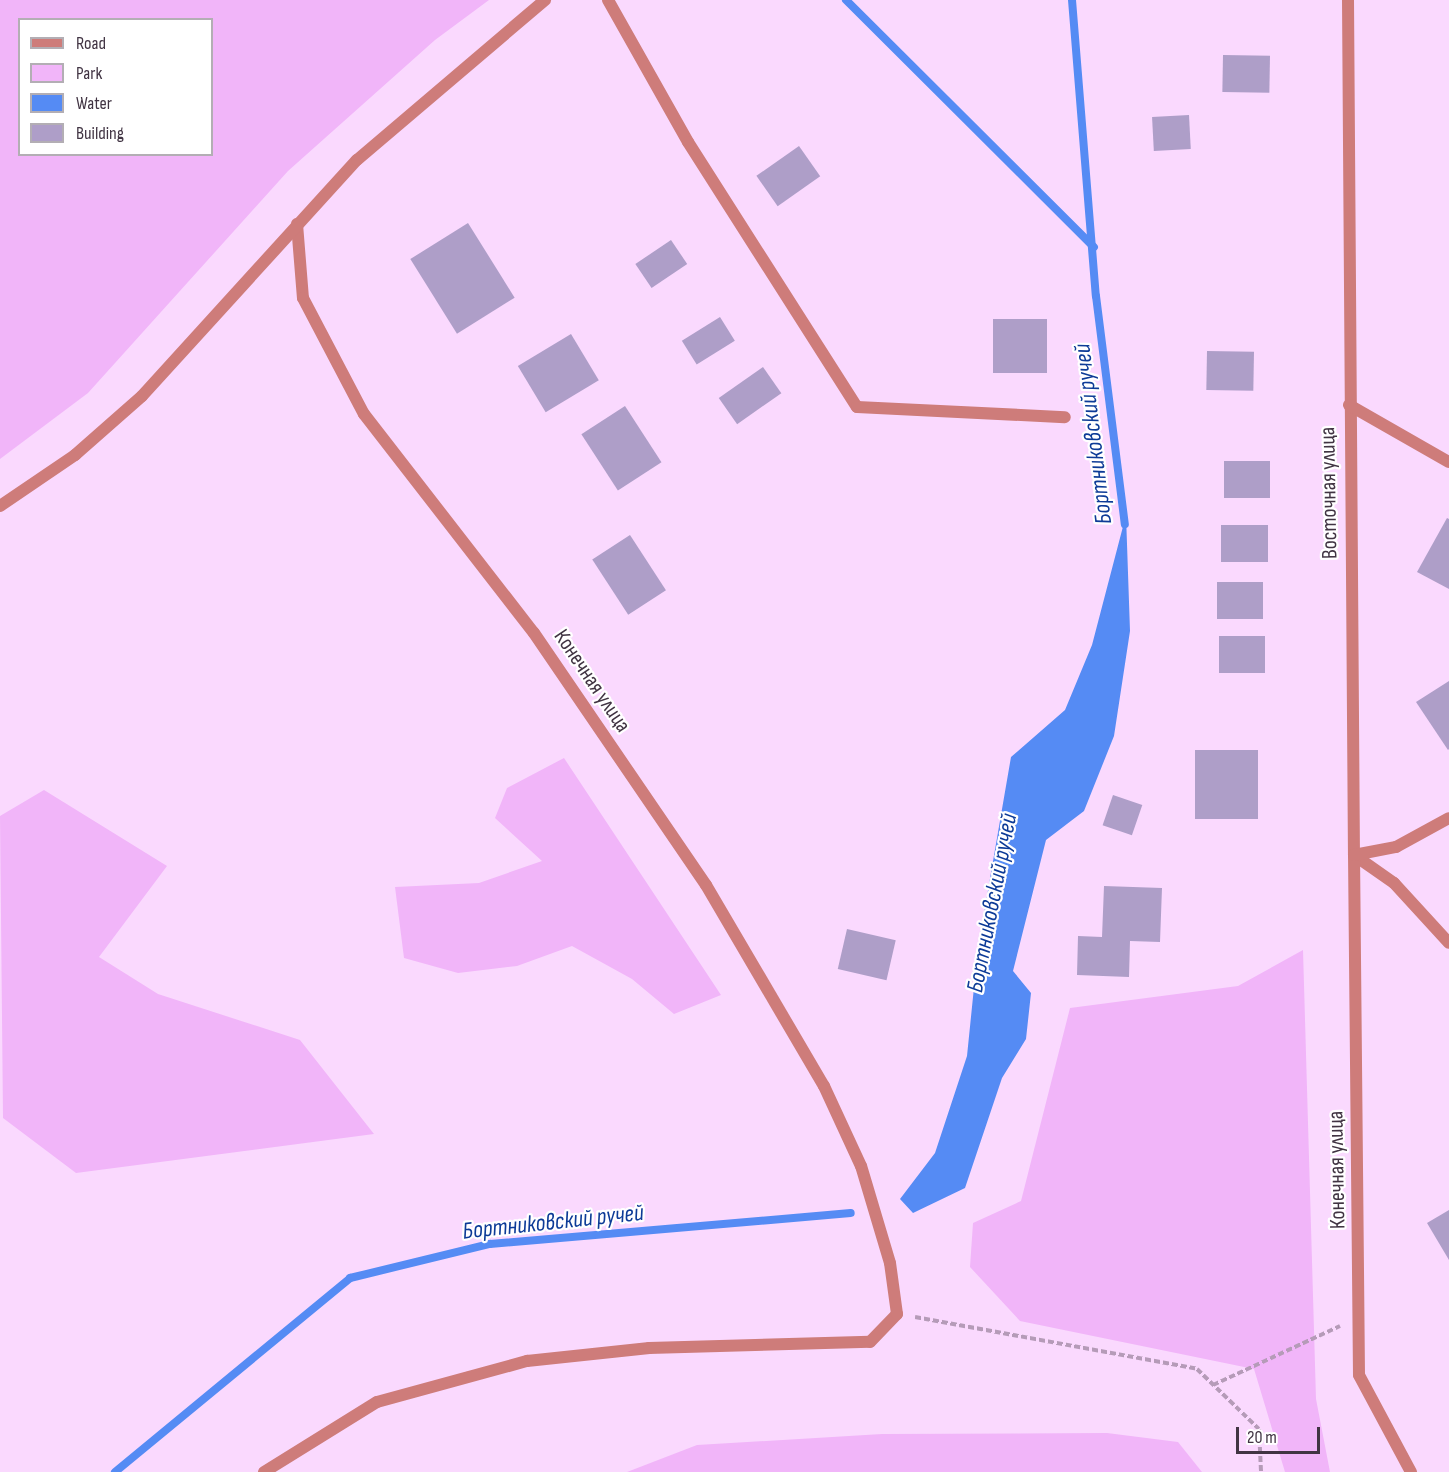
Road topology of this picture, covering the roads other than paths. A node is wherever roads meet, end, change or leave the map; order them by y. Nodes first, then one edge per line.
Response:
1 (544, 0) edge
2 (608, 0) edge
3 (1348, 0) edge
4 (297, 224) junction
5 (1349, 405) junction
6 (1065, 417) dead end
7 (1449, 462) edge
8 (0, 506) edge
9 (1449, 818) edge
10 (1354, 855) junction
11 (1449, 943) edge
12 (264, 1472) edge
13 (1411, 1472) edge

1 - 4 street
2 - 6 street
3 - 5 street, Восточная улица
4 - 8 street
4 - 12 street, Конечная улица
5 - 7 street
5 - 10 street, Восточная улица
9 - 10 street
10 - 11 street
10 - 13 street, Конечная улица

